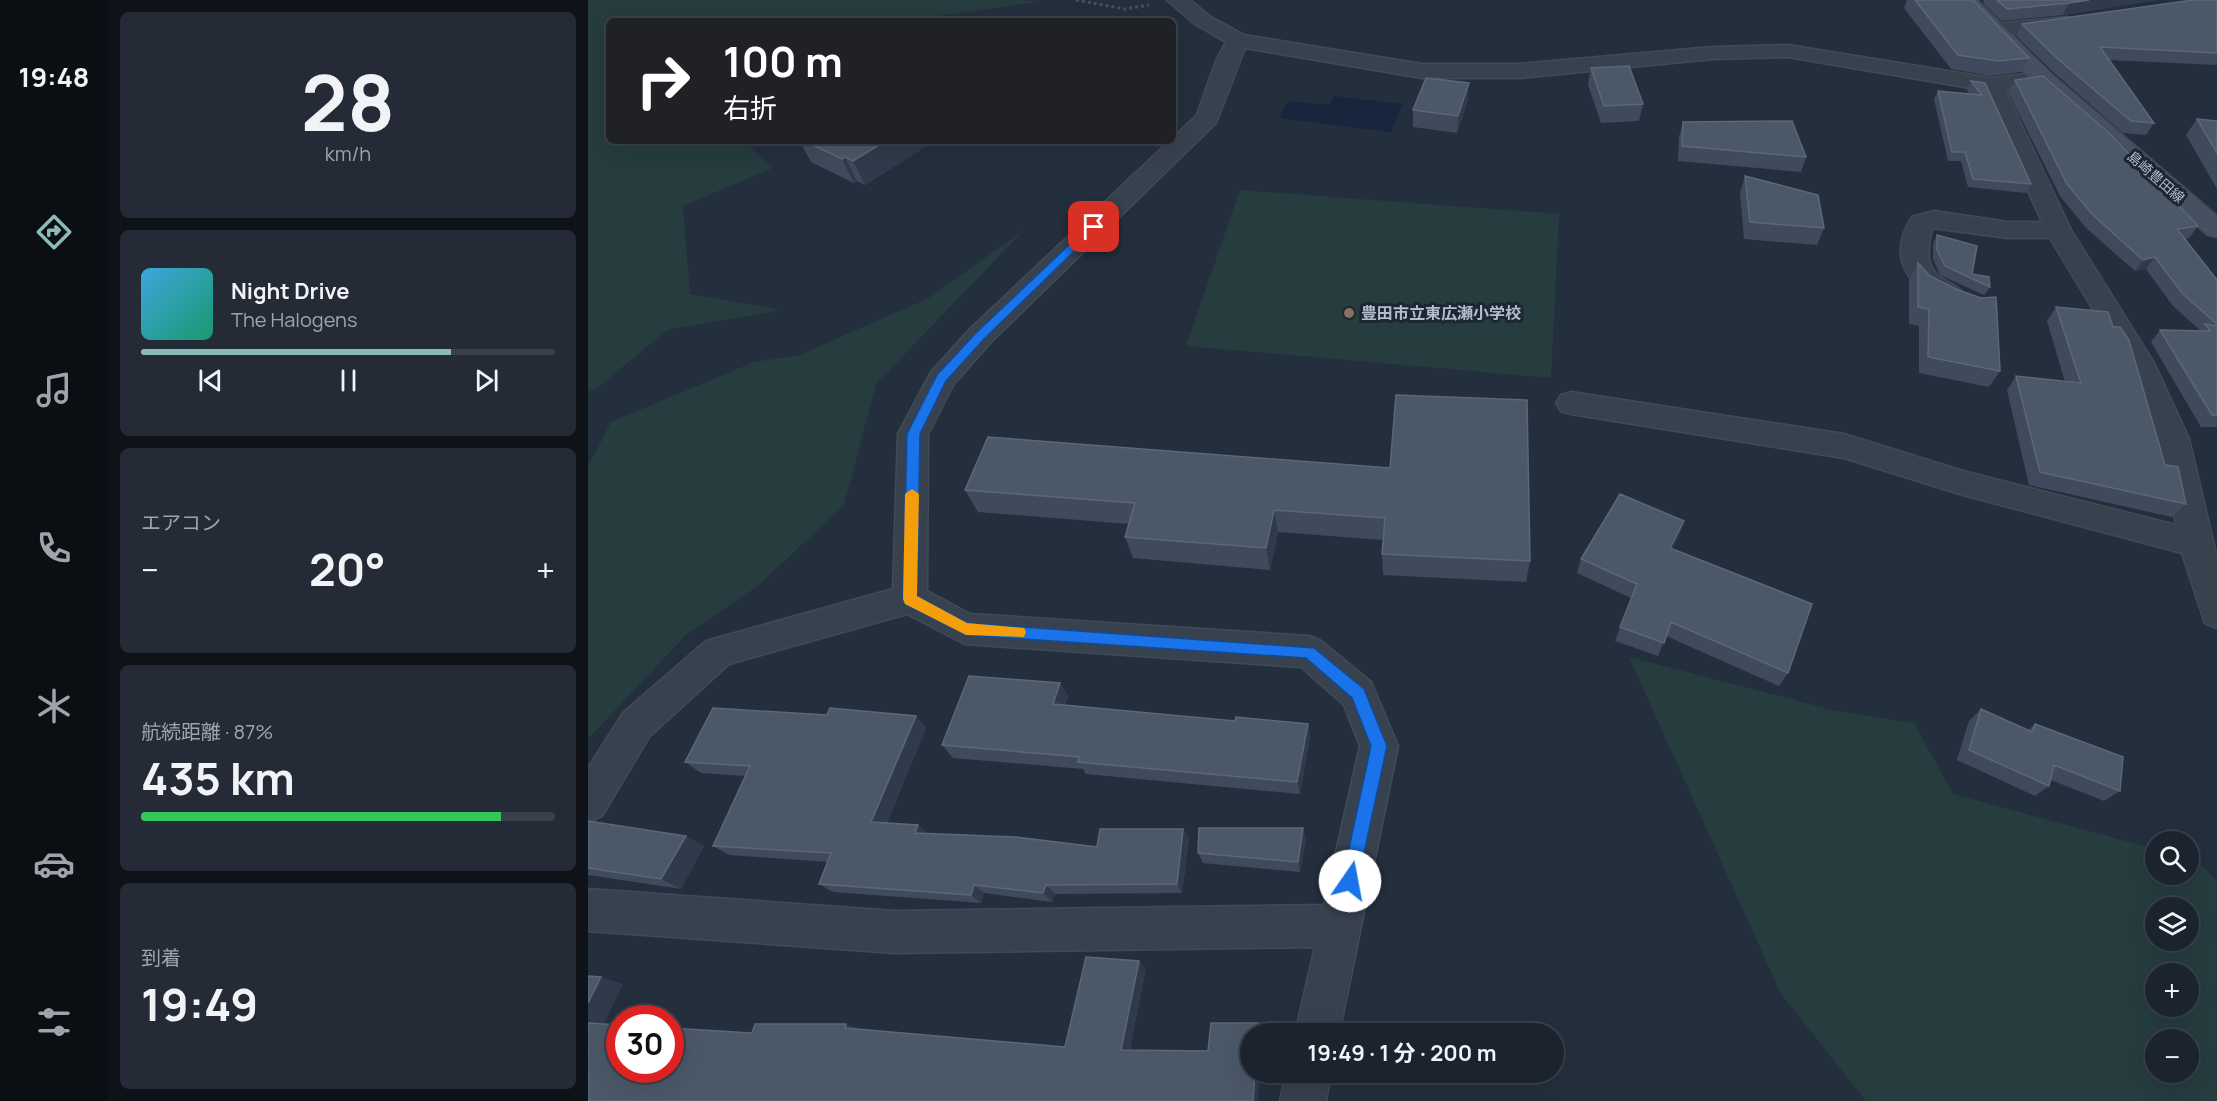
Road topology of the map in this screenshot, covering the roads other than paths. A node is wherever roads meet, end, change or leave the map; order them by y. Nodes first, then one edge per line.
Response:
1 (1177, 0) edge
2 (1966, 0) edge
3 (2086, 20) edge
4 (1994, 30) junction
5 (1238, 40) junction
6 (2043, 79) junction
7 (1991, 85) junction
8 (2217, 229) edge
9 (2058, 230) junction
10 (1975, 305) edge
11 (1571, 403) dead end
12 (2196, 543) junction
13 (910, 599) junction
14 (2217, 613) edge
15 (588, 803) edge
16 (588, 910) edge
17 (1340, 926) junction
18 (1319, 1023) edge
19 (1307, 1083) edge
20 (1303, 1101) edge

1 - 5 street
2 - 4 main road, 島崎豊田線
3 - 4 street
4 - 6 main road, 島崎豊田線
5 - 7 street
5 - 13 street
6 - 7 street
6 - 8 main road, 島崎豊田線
7 - 9 street
9 - 10 street
9 - 12 street
11 - 12 street
12 - 14 street
13 - 15 street
13 - 17 street
16 - 17 street
17 - 18 street
19 - 20 street

